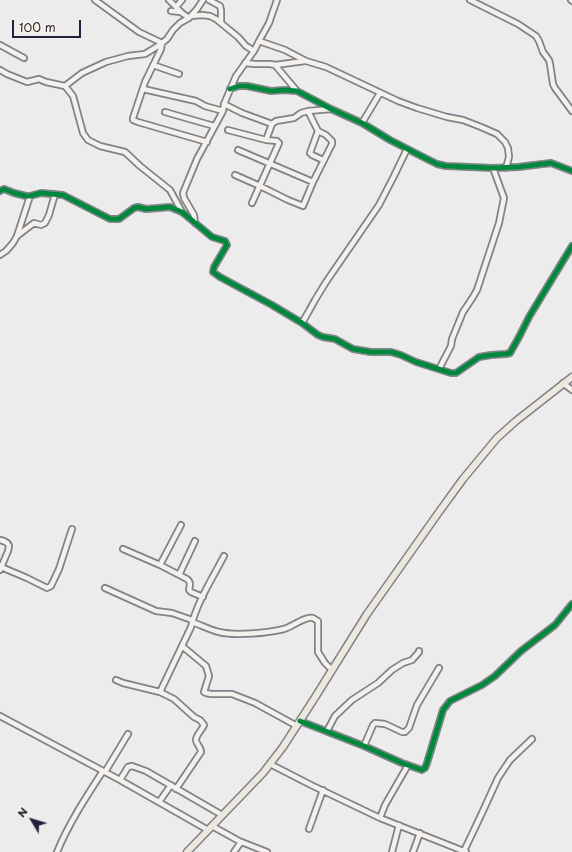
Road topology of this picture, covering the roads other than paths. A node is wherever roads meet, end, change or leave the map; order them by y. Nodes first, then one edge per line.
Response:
1 (95, 0) edge
2 (169, 0) edge
3 (182, 0) edge
4 (203, 0) edge
5 (209, 0) edge
6 (277, 0) edge
7 (470, 0) edge
8 (177, 8) junction
9 (198, 9) junction
10 (198, 15) junction
11 (221, 16) junction
12 (190, 17) junction
13 (214, 18) junction
14 (221, 22) junction
15 (259, 41) junction
16 (162, 43) junction
17 (0, 45) edge
18 (254, 51) junction
19 (24, 58) dead end
20 (306, 61) junction
21 (245, 63) junction
22 (153, 65) junction
23 (276, 65) junction
24 (0, 70) edge
25 (180, 74) dead end
26 (65, 86) junction
27 (143, 89) junction
28 (230, 89) junction
29 (297, 91) junction
30 (380, 93) junction
31 (224, 104) junction
32 (331, 109) junction
33 (223, 111) junction
34 (572, 111) edge
35 (165, 112) dead end
36 (308, 112) junction
37 (362, 123) junction
38 (272, 124) junction
39 (214, 126) junction
40 (228, 130) dead end
41 (318, 131) junction
42 (266, 140) junction
43 (207, 142) junction
44 (406, 149) junction
45 (238, 150) dead end
46 (323, 160) junction
47 (270, 164) junction
48 (493, 168) junction
49 (506, 168) junction
50 (572, 171) edge
51 (235, 175) dead end
52 (313, 182) junction
53 (260, 186) junction
54 (0, 191) edge
55 (55, 194) junction
56 (30, 196) junction
57 (252, 203) dead end
58 (182, 212) junction
59 (195, 224) junction
60 (17, 236) junction
61 (572, 246) edge
62 (0, 255) edge
63 (302, 323) junction
64 (439, 369) junction
65 (572, 377) edge
66 (563, 384) junction
67 (572, 390) edge
68 (181, 525) dead end
69 (72, 529) dead end
70 (0, 540) edge
71 (196, 541) dead end
72 (123, 549) dead end
73 (224, 556) dead end
74 (160, 565) junction
75 (1, 568) edge
76 (179, 575) junction
77 (105, 588) dead end
78 (203, 597) junction
79 (572, 604) edge
80 (192, 621) junction
81 (182, 646) junction
82 (419, 651) dead end
83 (438, 668) dead end
84 (332, 670) junction
85 (116, 680) dead end
86 (160, 692) junction
87 (0, 716) edge
88 (298, 724) junction
89 (327, 731) junction
90 (128, 734) dead end
91 (532, 739) dead end
92 (364, 746) junction
93 (270, 764) junction
94 (408, 765) junction
95 (104, 772) junction
96 (120, 780) junction
97 (171, 785) junction
98 (176, 789) junction
99 (323, 790) junction
100 (159, 802) junction
101 (222, 815) junction
102 (380, 818) junction
103 (399, 825) junction
104 (210, 828) junction
105 (308, 829) dead end
106 (420, 833) junction
107 (241, 842) junction
108 (57, 852) edge
109 (186, 852) edge
110 (234, 852) edge
111 (266, 852) edge
112 (392, 852) edge
113 (414, 852) edge
114 (465, 852) edge

1 - 16 street
2 - 8 street
3 - 8 street
4 - 9 street
5 - 11 street
6 - 15 street
7 - 34 street
8 - 12 street
9 - 10 street
9 - 12 street
10 - 12 street
10 - 13 street
11 - 13 street
11 - 14 street
12 - 16 street
13 - 14 street
14 - 18 street
15 - 18 street
15 - 20 street
16 - 22 street
16 - 26 street
17 - 19 street
18 - 21 street
20 - 23 street
20 - 30 street
21 - 23 street
21 - 28 street
22 - 25 street
22 - 27 street
23 - 29 street
24 - 26 street
26 - 58 street
27 - 33 street
27 - 43 street
28 - 29 street
28 - 31 street
29 - 32 street
30 - 37 street
30 - 49 street
31 - 33 street
31 - 38 street
32 - 36 street
32 - 37 street
33 - 39 street
35 - 39 street
36 - 38 street
36 - 41 street
37 - 44 street
38 - 42 street
39 - 43 street
40 - 42 street
41 - 46 street
41 - 46 street
42 - 47 street
43 - 59 street
44 - 48 street
44 - 63 street
45 - 47 street
46 - 52 street
47 - 52 street
47 - 53 street
48 - 49 street
48 - 64 street
49 - 50 street
51 - 53 street
52 - 53 street
53 - 57 street
54 - 56 street
55 - 56 street
55 - 58 street
55 - 60 street
56 - 60 street
58 - 59 street
59 - 63 street
60 - 62 street
61 - 64 street
63 - 64 street
65 - 66 main road
66 - 67 street
66 - 84 main road
68 - 74 street
69 - 75 street
70 - 75 street
71 - 76 street
72 - 74 street
73 - 78 street
74 - 76 street
76 - 78 street
77 - 80 street
78 - 80 street
79 - 94 street
80 - 81 street
80 - 84 street
81 - 86 street
81 - 88 street
82 - 89 street
83 - 92 street
84 - 88 main road
85 - 86 street
86 - 98 street
87 - 95 street
88 - 89 street
88 - 93 main road
89 - 92 street
90 - 95 street
91 - 114 street
92 - 94 street
93 - 99 street
93 - 101 main road
94 - 102 street
95 - 96 street
95 - 108 street
96 - 97 street
96 - 100 street
97 - 98 street
97 - 100 street
98 - 101 street
99 - 102 street
99 - 105 street
100 - 104 street
101 - 104 main road
102 - 103 street
103 - 106 street
103 - 112 street
104 - 107 street
104 - 109 main road
106 - 113 street
106 - 114 street
107 - 110 street
107 - 111 street

